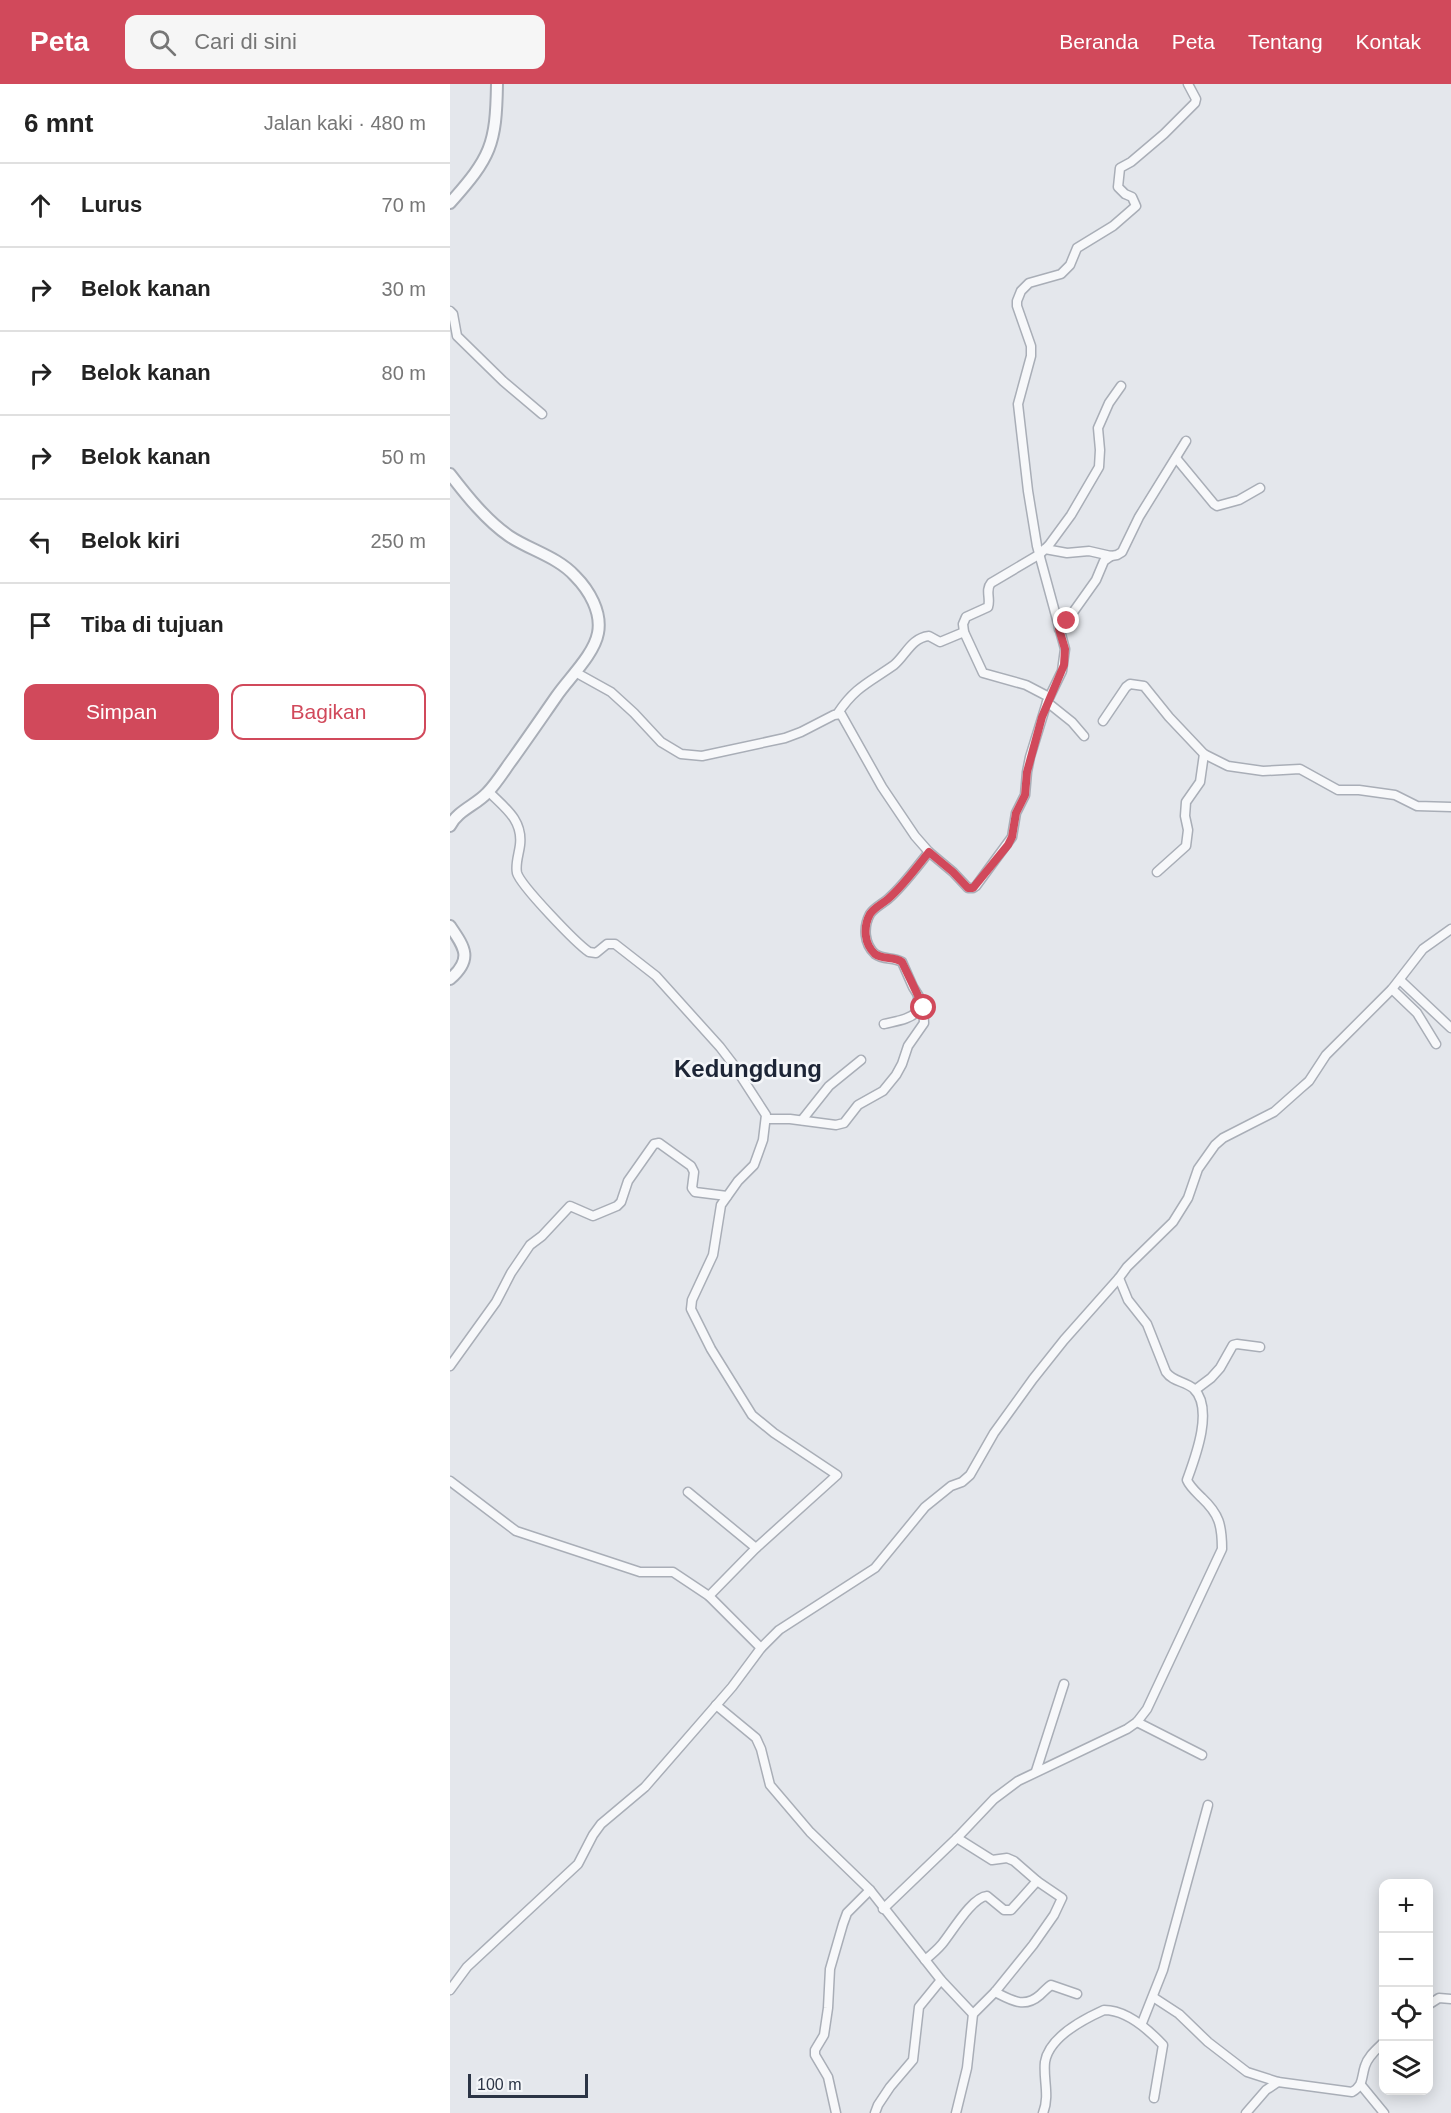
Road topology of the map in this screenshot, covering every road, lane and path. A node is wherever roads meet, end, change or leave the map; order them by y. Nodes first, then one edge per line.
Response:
1 (497, 84) edge
2 (1188, 84) edge
3 (450, 203) edge
4 (450, 311) edge
5 (1121, 386) dead end
6 (542, 414) dead end
7 (1186, 441) dead end
8 (1176, 458) junction
9 (450, 474) edge
10 (1260, 488) dead end
11 (1042, 551) junction
12 (1111, 556) junction
13 (1059, 629) junction
14 (964, 632) junction
15 (575, 672) junction
16 (1048, 699) junction
17 (838, 713) junction
18 (1103, 721) dead end
19 (1084, 736) dead end
20 (1204, 754) junction
21 (489, 792) junction
22 (1451, 807) edge
23 (450, 826) edge
24 (929, 852) junction
25 (1157, 872) dead end
26 (450, 926) edge
27 (1451, 929) edge
28 (450, 979) edge
29 (1400, 981) junction
30 (1392, 989) junction
31 (917, 993) junction
32 (884, 1024) dead end
33 (1451, 1028) edge
34 (1436, 1044) dead end
35 (861, 1060) dead end
36 (766, 1119) junction
37 (802, 1120) junction
38 (727, 1196) junction
39 (1119, 1278) junction
40 (1260, 1347) dead end
41 (450, 1366) edge
42 (1195, 1390) junction
43 (450, 1481) edge
44 (688, 1492) dead end
45 (756, 1548) junction
46 (709, 1596) junction
47 (761, 1648) junction
48 (1064, 1684) dead end
49 (716, 1705) junction
50 (1137, 1722) junction
51 (1202, 1755) dead end
52 (1036, 1772) junction
53 (1208, 1805) dead end
54 (957, 1838) junction
55 (1037, 1881) junction
56 (870, 1890) junction
57 (883, 1909) junction
58 (925, 1960) junction
59 (941, 1980) junction
60 (450, 1990) edge
61 (995, 1992) junction
62 (1077, 1994) dead end
63 (1153, 1997) junction
64 (1451, 1998) edge
65 (1433, 2002) edge
66 (973, 2014) junction
67 (1142, 2024) junction
68 (1379, 2046) edge
69 (1278, 2082) junction
70 (1361, 2085) junction
71 (1154, 2098) dead end
72 (836, 2113) edge
73 (875, 2113) edge
74 (956, 2113) edge
75 (1043, 2113) edge
76 (1246, 2113) edge
77 (1384, 2113) edge

1 - 3 street
2 - 11 street
4 - 6 street
5 - 11 street
7 - 8 street
8 - 10 street
8 - 12 street
9 - 15 street
11 - 12 street
11 - 13 street
11 - 14 street
12 - 13 street
13 - 16 street
14 - 16 street
14 - 17 street
15 - 17 street
15 - 21 street
16 - 19 street
16 - 24 street
17 - 24 street
18 - 20 street
20 - 22 street
20 - 25 street
21 - 23 street
21 - 36 street
24 - 31 street
26 - 28 street
27 - 29 street
29 - 30 street
29 - 33 street
30 - 34 street
30 - 39 street
31 - 32 street
31 - 37 street
35 - 37 street
36 - 37 street
36 - 38 street
38 - 41 street
38 - 45 street
39 - 42 street
39 - 47 street
40 - 42 street
42 - 50 street
43 - 46 street
44 - 45 street
45 - 46 street
46 - 47 street
47 - 49 street
48 - 52 street
49 - 56 street
49 - 60 street
50 - 51 street
50 - 52 street
52 - 54 street
53 - 63 street
54 - 55 street
54 - 57 street
55 - 58 street
55 - 61 street
56 - 57 street
56 - 72 street
57 - 58 street
58 - 59 street
59 - 66 street
59 - 73 street
61 - 62 street
61 - 66 street
63 - 67 street
63 - 69 street
64 - 65 street
66 - 74 street
67 - 71 street
67 - 75 street
68 - 70 street
69 - 70 street
69 - 76 street
70 - 77 street

